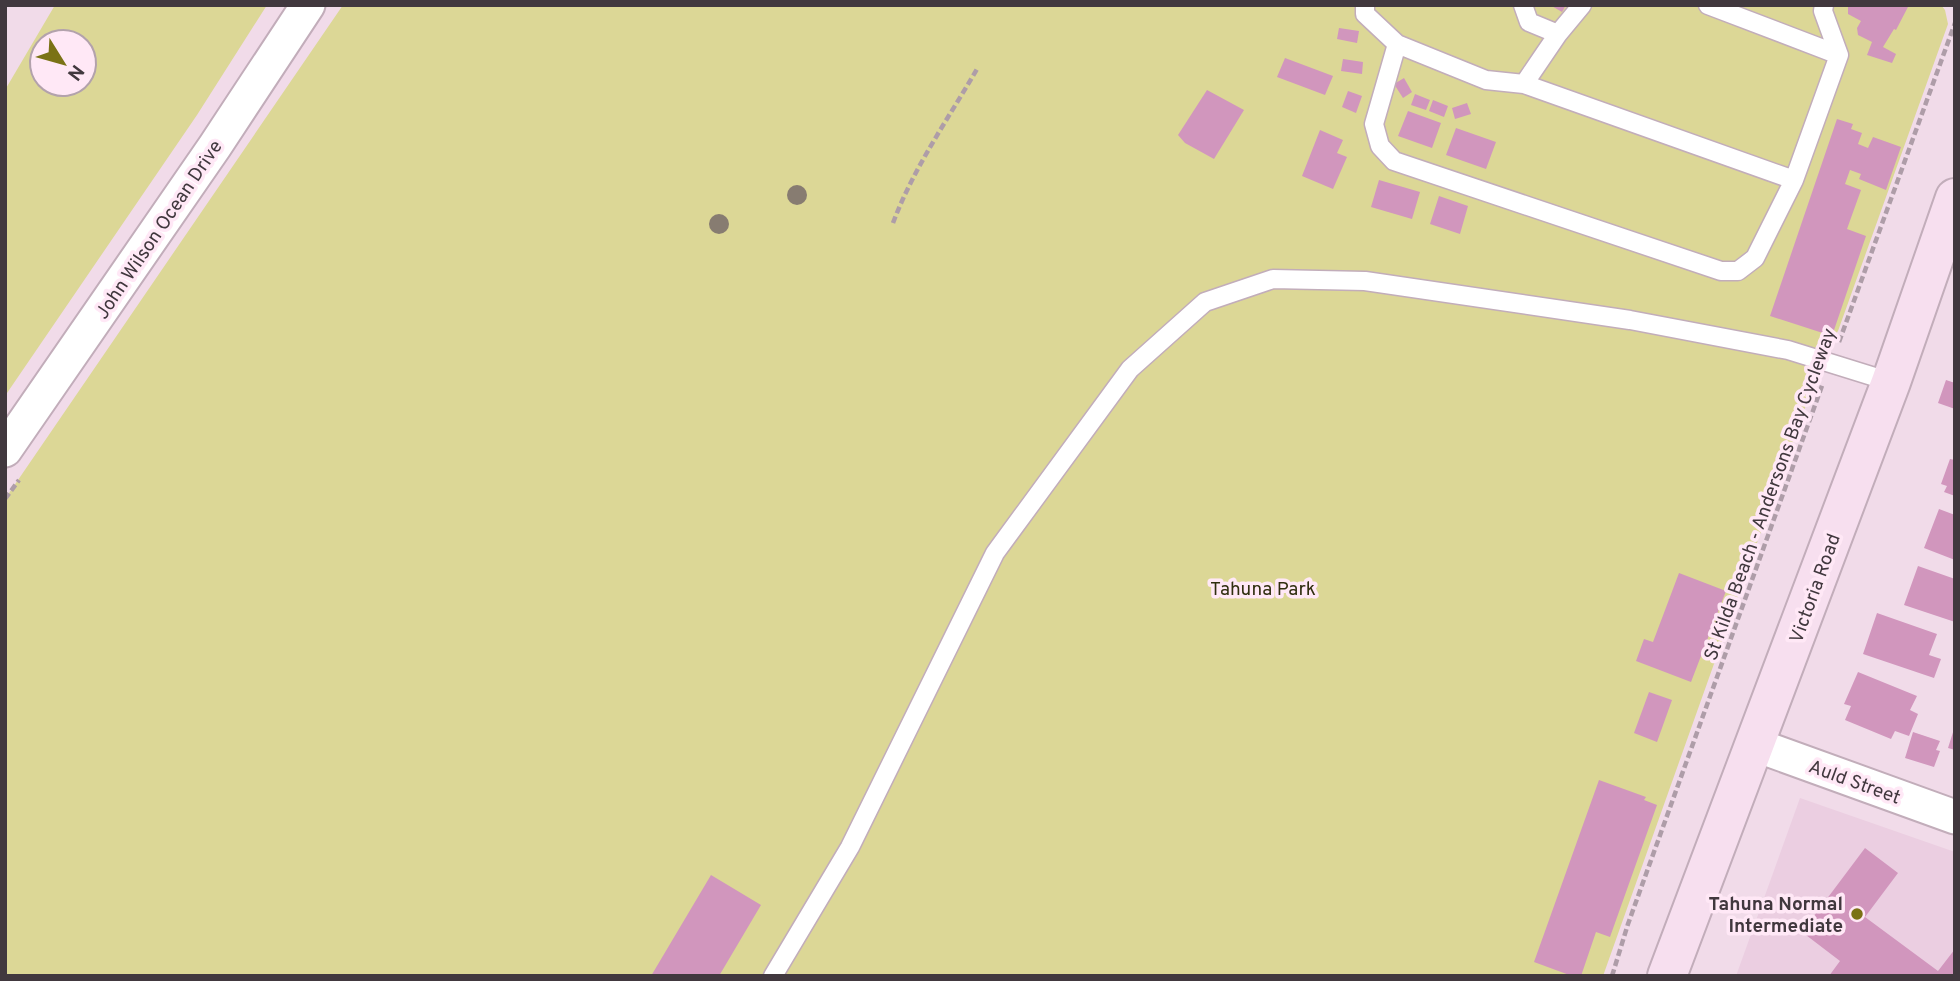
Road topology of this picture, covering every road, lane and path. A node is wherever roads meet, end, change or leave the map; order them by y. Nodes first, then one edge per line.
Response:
1 (308, 5) edge
2 (1365, 5) edge
3 (1523, 5) edge
4 (1581, 5) edge
5 (1708, 5) edge
6 (1824, 5) edge
7 (1955, 23) edge
8 (1558, 34) junction
9 (1397, 44) junction
10 (1839, 55) junction
11 (977, 69) dead end
12 (1524, 84) junction
13 (1794, 180) junction
14 (1955, 198) edge
15 (893, 223) dead end
16 (1830, 364) junction
17 (1891, 382) junction
18 (5, 450) edge
19 (1756, 745) junction
20 (1955, 817) edge
21 (773, 976) edge
22 (1612, 976) edge
23 (1667, 976) edge

1 - 18 street, John Wilson Ocean Drive
2 - 9 lane
3 - 8 lane
4 - 8 lane
5 - 10 lane
6 - 10 lane
7 - 16 path, St Kilda Beach - Andersons Bay Cycleway
8 - 12 lane
9 - 12 lane
9 - 13 lane
10 - 13 lane
11 - 15 path
12 - 13 lane
14 - 17 street, Victoria Road
16 - 17 lane
16 - 21 lane
16 - 22 path, St Kilda Beach - Andersons Bay Cycleway
17 - 19 street, Victoria Road
19 - 20 street, Auld Street
19 - 23 street, Victoria Road

